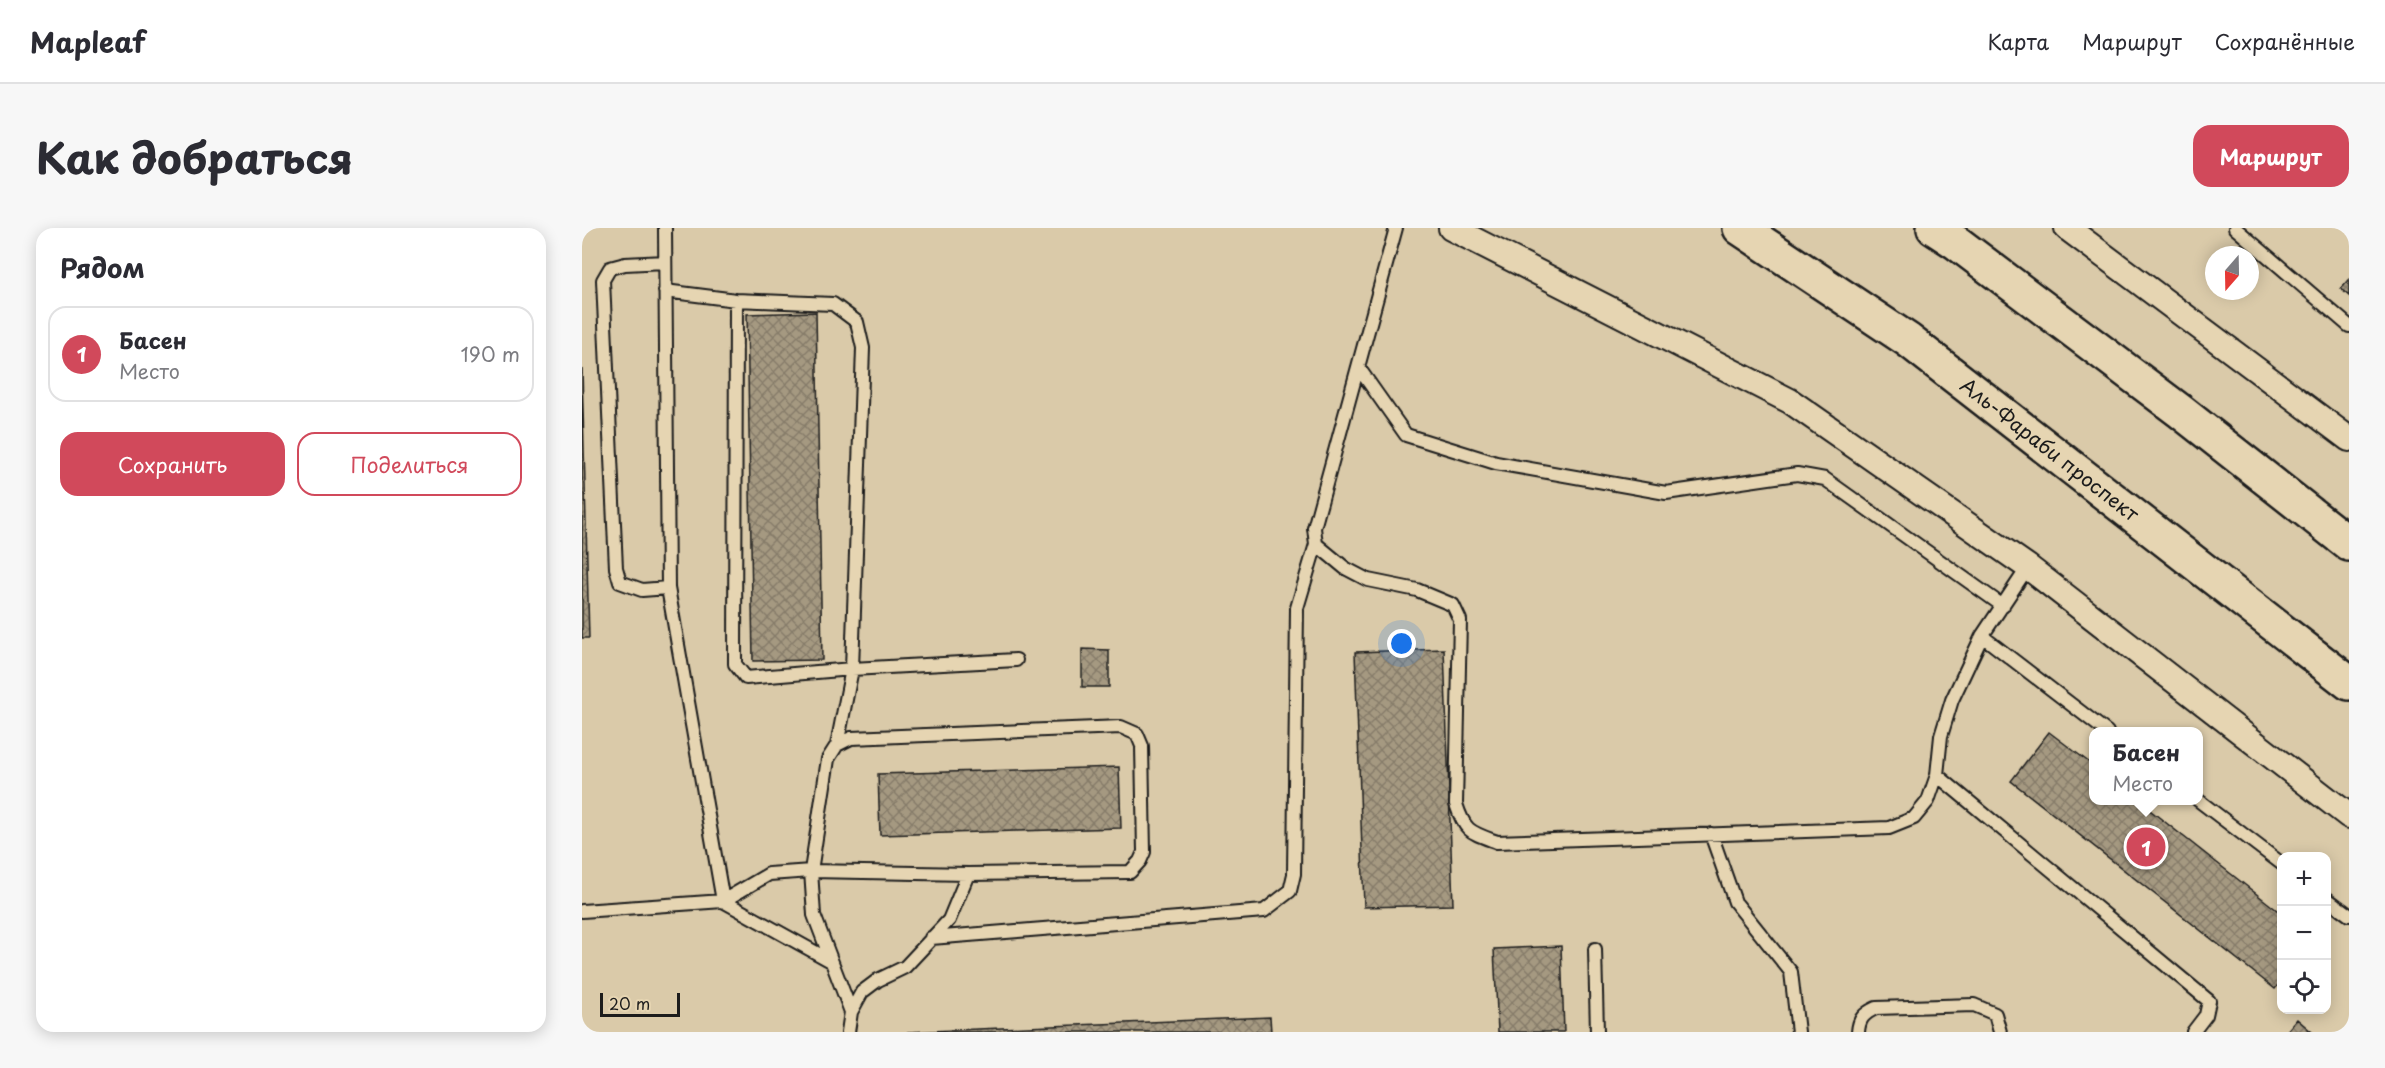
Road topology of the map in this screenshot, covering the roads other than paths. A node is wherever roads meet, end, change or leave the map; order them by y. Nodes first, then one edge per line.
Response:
1 (665, 228) edge
2 (1396, 228) edge
3 (1451, 228) edge
4 (1740, 228) edge
5 (1934, 228) edge
6 (2067, 228) edge
7 (2235, 228) edge
8 (665, 262) junction
9 (665, 291) junction
10 (736, 300) junction
11 (2349, 326) edge
12 (1358, 368) junction
13 (2349, 439) edge
14 (1316, 544) junction
15 (2349, 544) edge
16 (2028, 567) junction
17 (668, 588) junction
18 (2003, 606) junction
19 (1982, 636) junction
20 (1016, 660) dead end
21 (852, 669) junction
22 (2349, 683) edge
23 (2100, 727) edge
24 (837, 745) junction
25 (1937, 775) junction
26 (2203, 805) edge
27 (2349, 816) edge
28 (1712, 834) junction
29 (2277, 860) edge
30 (811, 871) junction
31 (968, 874) junction
32 (723, 902) junction
33 (2331, 902) edge
34 (582, 911) edge
35 (2349, 915) edge
36 (931, 938) junction
37 (1595, 949) dead end
38 (831, 961) junction
39 (851, 1012) junction
40 (848, 1032) edge
41 (1598, 1032) edge
42 (1798, 1032) edge
43 (1858, 1032) edge
44 (2000, 1032) edge
45 (2193, 1032) edge

1 - 8 lane
2 - 12 lane
3 - 16 street
4 - 22 street, Аль-Фараби проспект
5 - 15 street
6 - 13 street
7 - 11 lane
8 - 9 lane
8 - 17 lane
9 - 10 lane
9 - 17 lane
10 - 21 lane
10 - 21 lane
12 - 14 lane
12 - 18 lane
14 - 28 lane
14 - 36 lane
16 - 18 lane
16 - 27 street
17 - 32 lane
18 - 19 lane
19 - 23 lane
19 - 25 lane
20 - 21 lane
21 - 24 lane
24 - 30 lane
24 - 31 lane
25 - 28 lane
25 - 45 lane
26 - 29 lane
28 - 42 lane
30 - 31 lane
30 - 32 lane
30 - 38 lane
31 - 36 lane
32 - 34 lane
32 - 38 lane
33 - 35 lane
36 - 39 lane
37 - 41 lane
38 - 39 lane
39 - 40 lane
43 - 44 lane

